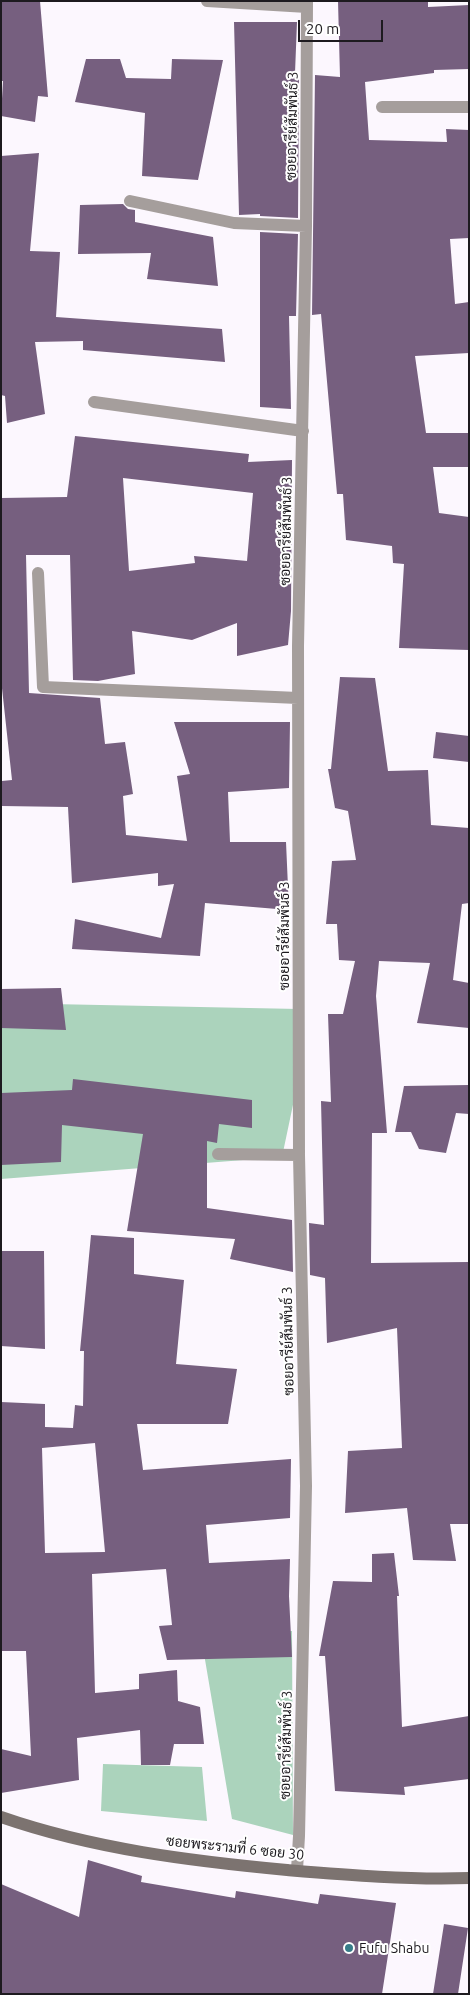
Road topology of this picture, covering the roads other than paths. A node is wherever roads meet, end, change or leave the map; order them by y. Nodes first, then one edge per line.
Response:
1 (207, 1) edge
2 (307, 4) edge
3 (469, 106) edge
4 (382, 108) dead end
5 (130, 201) dead end
6 (306, 226) junction
7 (94, 402) dead end
8 (303, 431) junction
9 (38, 573) dead end
10 (298, 698) junction
11 (218, 1154) dead end
12 (299, 1155) junction
13 (1, 1817) edge
14 (297, 1870) junction
15 (469, 1878) edge

1 - 2 street
2 - 6 street, ซอยอารีย์สัมพันธ์ 3
3 - 4 street
5 - 6 street
6 - 8 street, ซอยอารีย์สัมพันธ์ 3
7 - 8 street
8 - 10 street, ซอยอารีย์สัมพันธ์ 3
9 - 10 street
10 - 12 street, ซอยอารีย์สัมพันธ์ 3
11 - 12 street
12 - 14 street, ซอยอารีย์สัมพันธ์ 3
13 - 14 street, ซอยพระรามที่ 6 ซอย 30
14 - 15 street, ซอยพระรามที่ 6 ซอย 30

